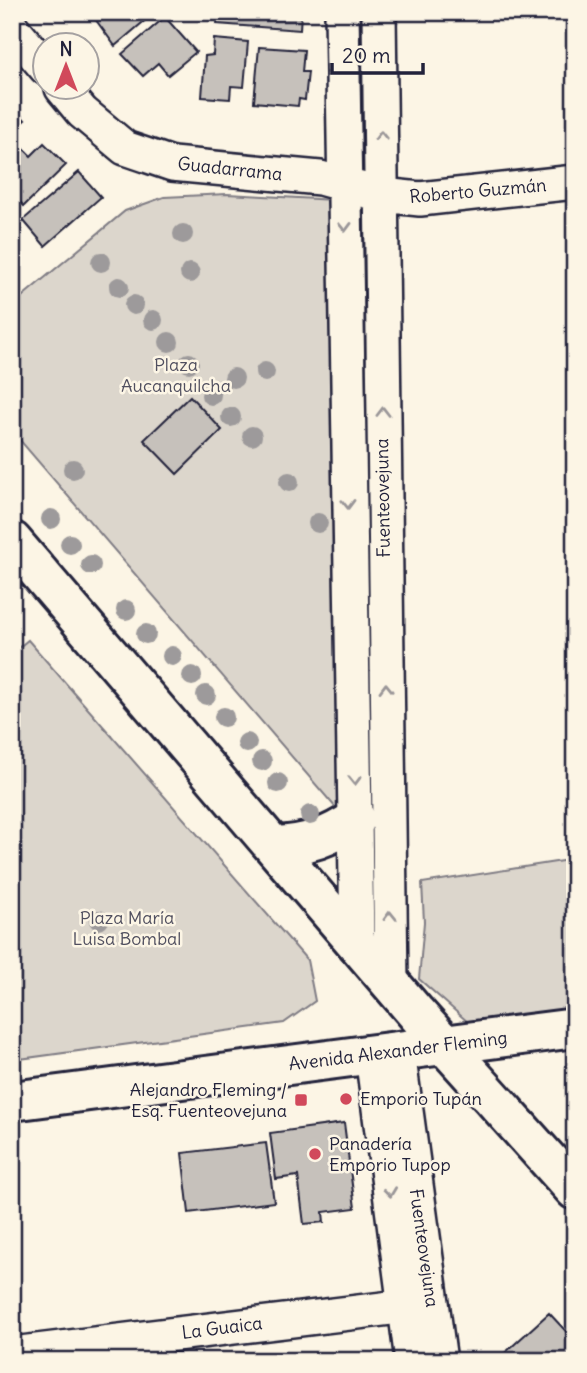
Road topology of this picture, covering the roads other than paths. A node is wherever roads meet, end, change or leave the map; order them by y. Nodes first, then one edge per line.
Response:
1 (342, 12) edge
2 (379, 12) edge
3 (12, 28) edge
4 (32, 52) edge
5 (74, 102) edge
6 (575, 182) edge
7 (344, 185) junction
8 (382, 195) junction
9 (12, 541) edge
10 (356, 819) junction
11 (275, 846) junction
12 (357, 942) junction
13 (391, 984) junction
14 (575, 1028) edge
15 (444, 1045) junction
16 (385, 1053) junction
17 (12, 1101) edge
18 (575, 1190) edge
19 (418, 1304) junction
20 (12, 1354) edge
21 (412, 1361) edge
22 (440, 1361) edge

1 - 7 street, Fuenteovejuna
8 -> 2 street, Fuenteovejuna
3 - 4 street
5 - 7 street, Guadarrama
6 - 8 street, Roberto Guzmán
7 - 8 street, Guadarrama
7 -> 10 street, Fuenteovejuna
13 -> 8 street, Fuenteovejuna
9 - 11 main road
10 - 11 main road
10 - 12 street, Fuenteovejuna
11 - 12 main road
12 - 13 main road
13 - 15 main road
14 - 15 main road, Avenida Alexander Fleming
15 - 16 main road, Avenida Alexander Fleming
15 - 18 main road
16 - 17 main road, Avenida Alexander Fleming
16 - 19 street, Fuenteovejuna
19 - 20 street, La Guaica
19 - 21 street, Fuenteovejuna
19 - 22 street, Fuenteovejuna

